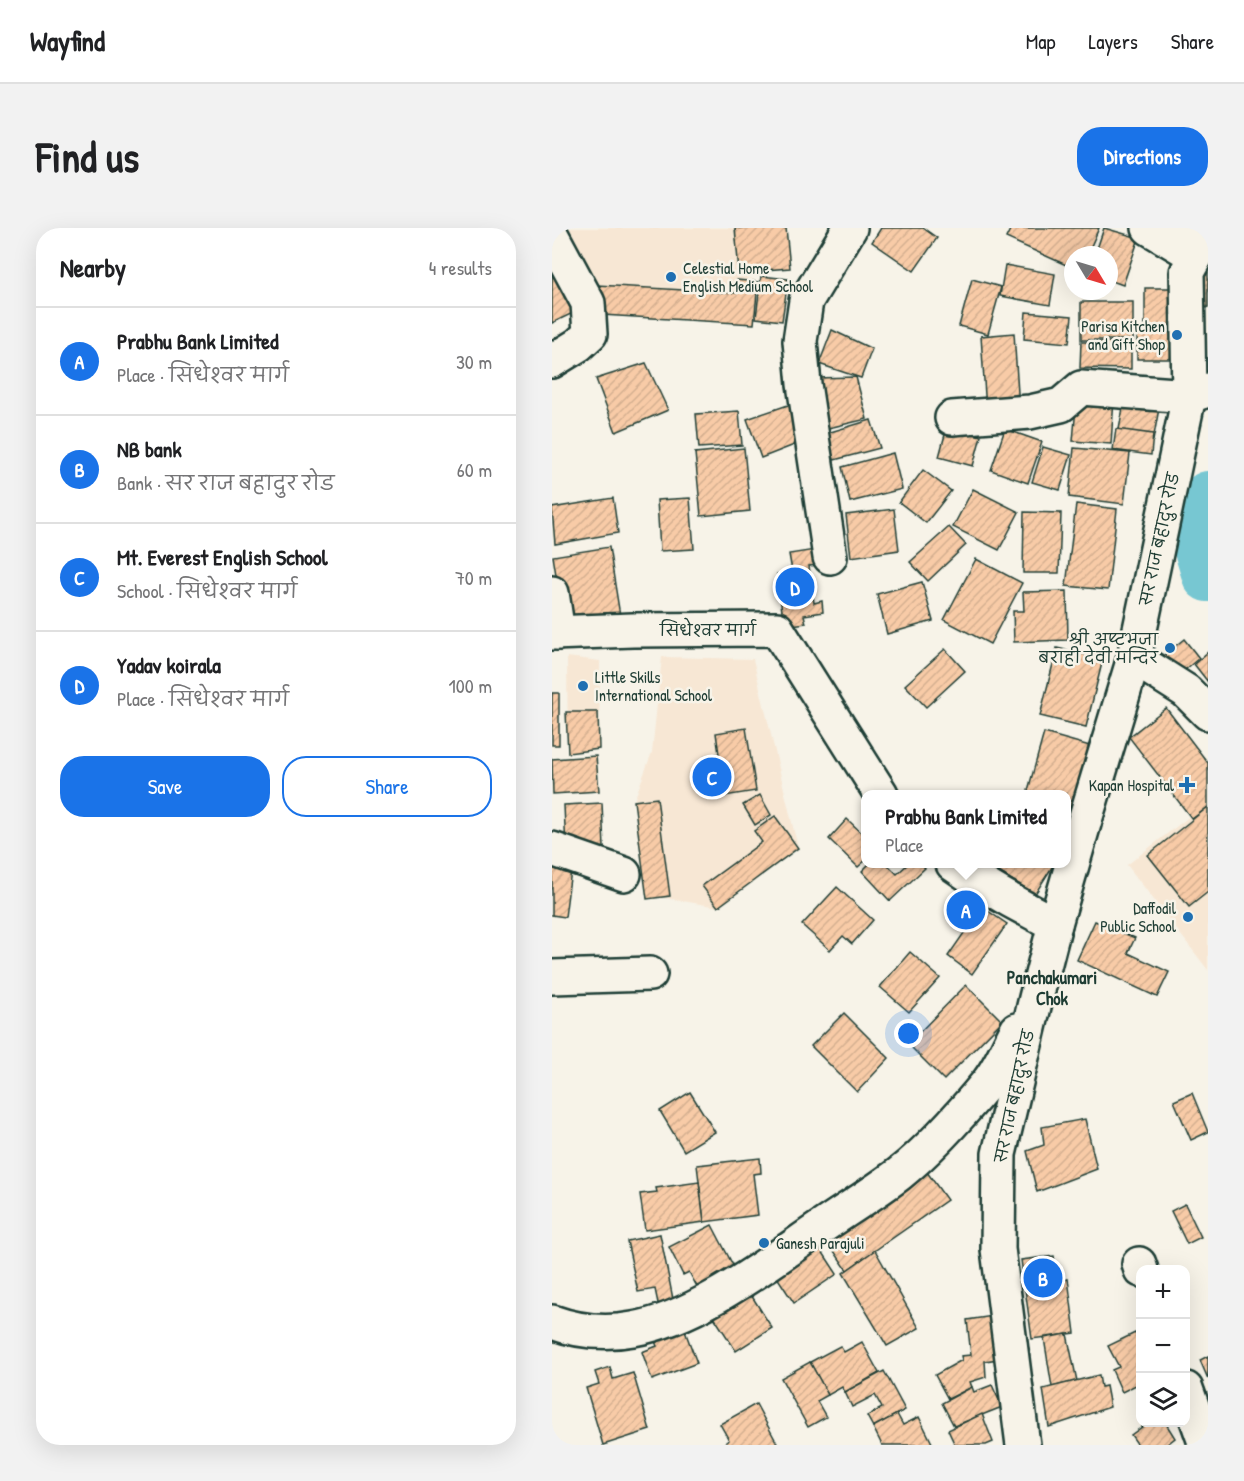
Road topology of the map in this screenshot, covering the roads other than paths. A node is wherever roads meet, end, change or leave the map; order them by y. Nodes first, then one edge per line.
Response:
1 (850, 228) edge
2 (1149, 228) edge
3 (552, 236) edge
4 (1195, 242) edge
5 (552, 361) edge
6 (1198, 393) edge
7 (952, 418) dead end
8 (830, 557) dead end
9 (552, 593) edge
10 (555, 633) edge
11 (1134, 658) junction
12 (1208, 713) edge
13 (878, 790) edge
14 (552, 849) edge
15 (1071, 867) edge
16 (959, 868) edge
17 (1071, 868) edge
18 (624, 874) dead end
19 (1055, 924) junction
20 (650, 974) dead end
21 (552, 977) edge
22 (1036, 998) junction
23 (552, 1322) edge
24 (1190, 1402) edge
25 (1023, 1445) edge
26 (1206, 1445) edge

1 - 8 street
2 - 4 street
3 - 5 street
4 - 6 street, सर राज बहादुर रोड
6 - 7 street
6 - 11 street, सर राज बहादुर रोड
9 - 10 street
10 - 13 street, सिधेश्वर मार्ग
11 - 12 street
11 - 15 street, सर राज बहादुर रोड
14 - 18 street
16 - 19 street
17 - 19 street, सर राज बहादुर रोड
19 - 22 street, सर राज बहादुर रोड
20 - 21 street
22 - 23 street
22 - 25 street, सर राज बहादुर रोड
24 - 26 street

